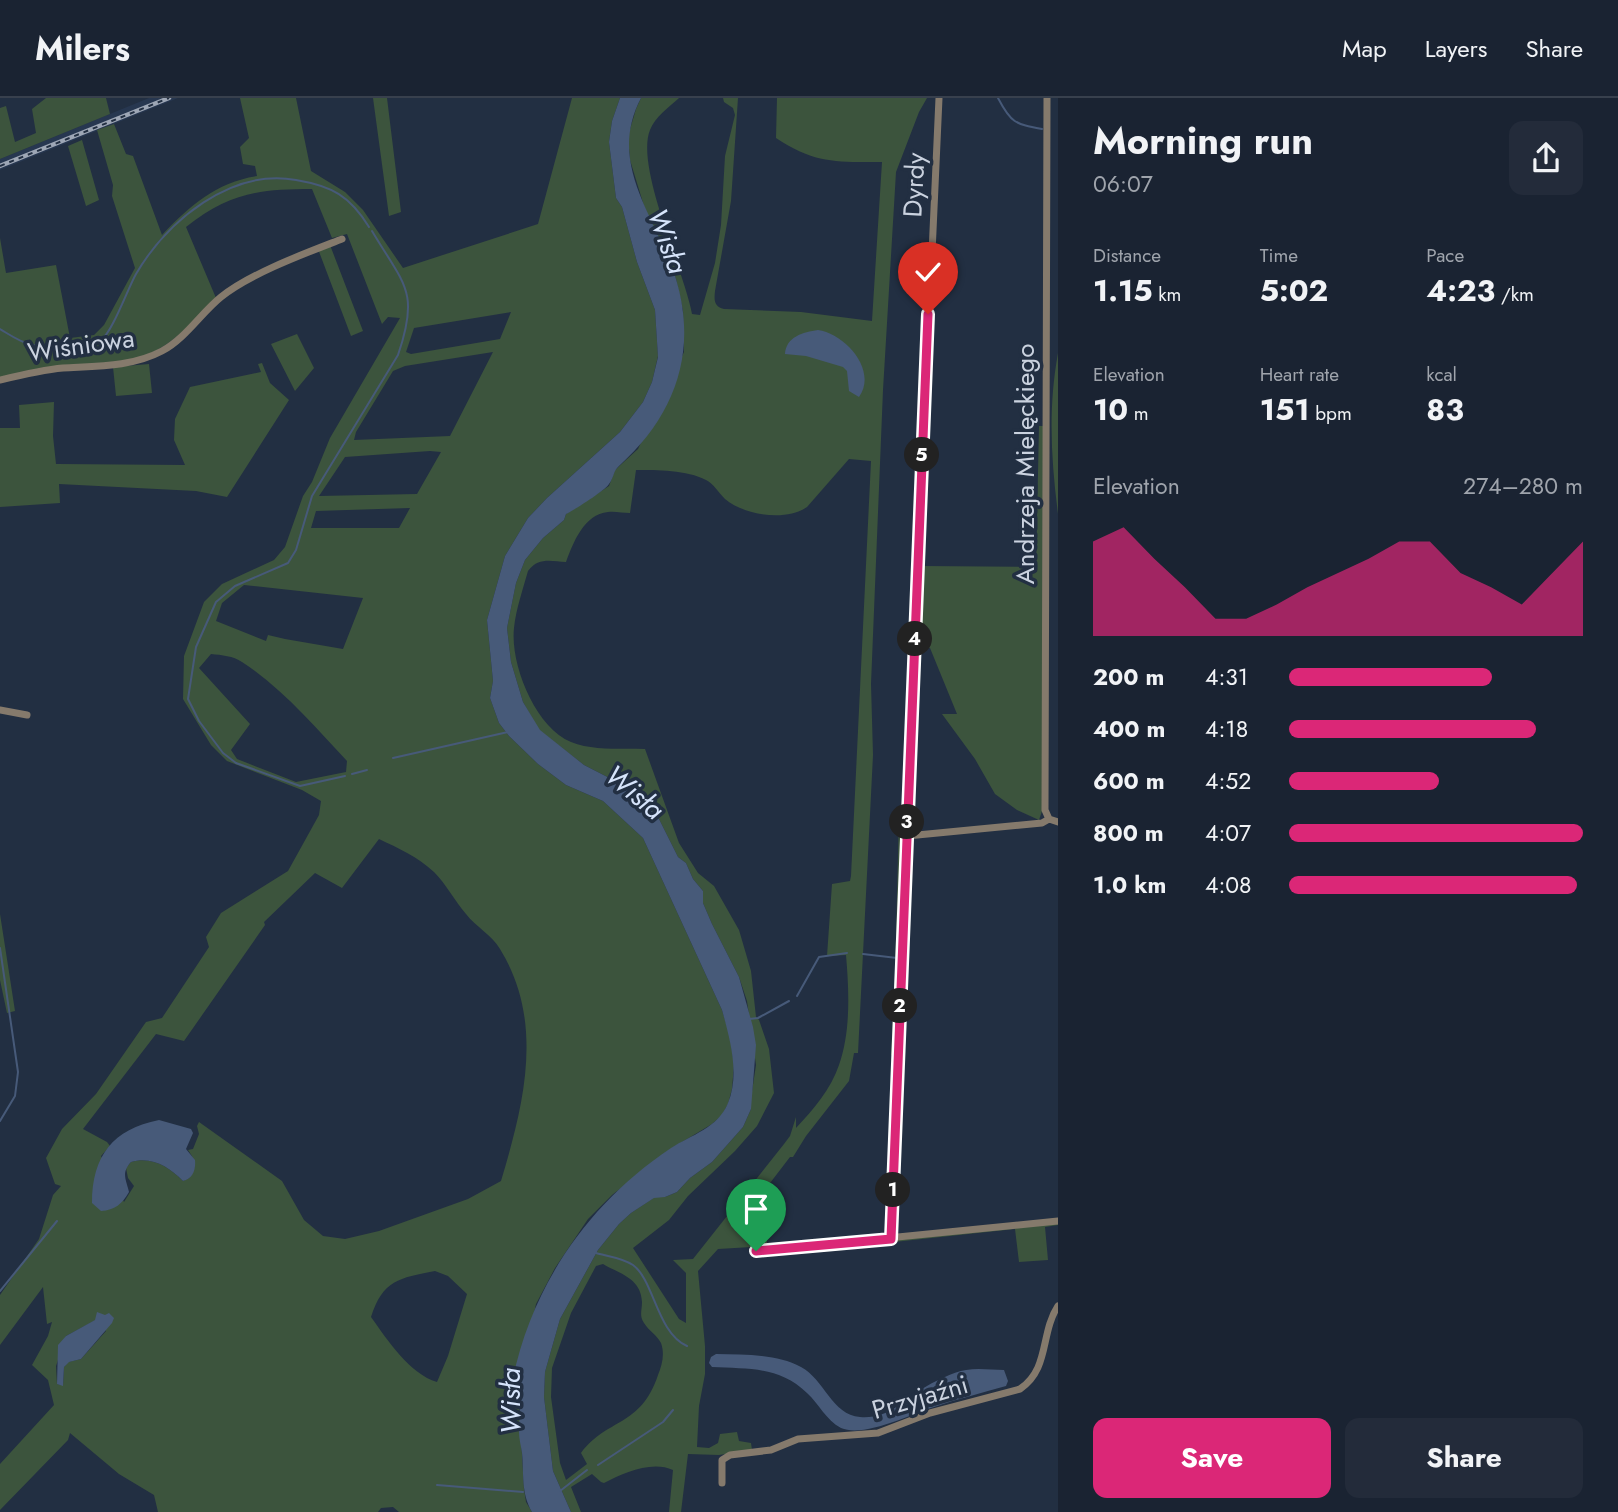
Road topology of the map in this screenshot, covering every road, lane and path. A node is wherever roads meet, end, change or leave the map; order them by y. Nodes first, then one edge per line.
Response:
1 (939, 98) edge
2 (1047, 98) edge
3 (342, 239) dead end
4 (0, 380) edge
5 (0, 710) edge
6 (27, 715) dead end
7 (1049, 819) junction
8 (1058, 822) edge
9 (906, 836) junction
10 (1058, 1221) edge
11 (891, 1239) junction
12 (756, 1251) dead end
13 (1058, 1306) edge
14 (722, 1483) dead end

1 - 9 street, Dyrdy
2 - 7 street, Andrzeja Mielęckiego
3 - 4 street, Wiśniowa
5 - 6 street
7 - 8 street
7 - 9 street
9 - 11 street, Dyrdy
10 - 11 street
11 - 12 street
13 - 14 street, Przyjaźni

